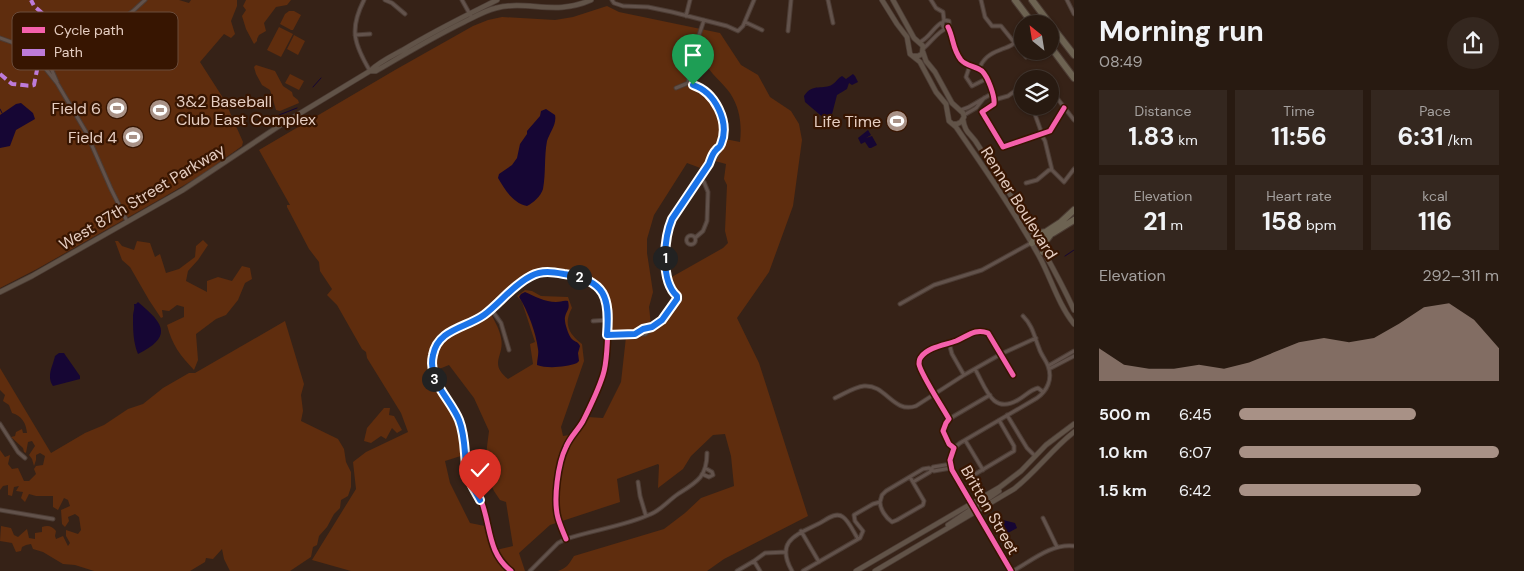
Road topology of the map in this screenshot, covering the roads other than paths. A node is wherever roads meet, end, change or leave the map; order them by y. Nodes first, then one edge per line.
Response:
1 (145, 0) edge
2 (364, 0) edge
3 (385, 0) edge
4 (462, 0) edge
5 (497, 0) edge
6 (591, 0) edge
7 (612, 0) edge
8 (690, 0) edge
9 (754, 0) edge
10 (792, 0) edge
11 (828, 0) edge
12 (882, 0) edge
13 (893, 0) edge
14 (931, 0) edge
15 (981, 0) edge
16 (1016, 0) edge
17 (1032, 0) edge
18 (1067, 0) edge
19 (133, 12) edge
20 (405, 14) dead end
21 (1074, 14) edge
22 (1027, 15) edge
23 (1043, 15) edge
24 (470, 16) junction
25 (686, 16) junction
26 (704, 20) junction
27 (745, 22) junction
28 (833, 22) dead end
29 (943, 22) junction
30 (946, 28) junction
31 (762, 30) dead end
32 (788, 31) dead end
33 (370, 34) dead end
34 (355, 35) junction
35 (1059, 36) edge
36 (0, 38) edge
37 (918, 41) junction
38 (1014, 41) edge
39 (12, 43) edge
40 (1014, 43) edge
41 (908, 48) junction
42 (923, 50) junction
43 (1074, 55) edge
44 (913, 56) junction
45 (1059, 58) edge
46 (970, 65) junction
47 (978, 69) junction
48 (47, 70) edge
49 (52, 70) edge
50 (370, 71) junction
51 (986, 78) junction
52 (1074, 78) edge
53 (57, 83) junction
54 (688, 83) junction
55 (676, 88) dead end
56 (1014, 92) edge
57 (993, 93) junction
58 (994, 100) junction
59 (1059, 101) edge
60 (1064, 108) junction
61 (961, 113) junction
62 (948, 115) junction
63 (1035, 115) edge
64 (1074, 120) edge
65 (952, 124) junction
66 (1042, 134) junction
67 (1074, 169) edge
68 (1052, 170) junction
69 (700, 178) junction
70 (1026, 183) dead end
71 (1074, 210) edge
72 (1074, 220) edge
73 (127, 221) junction
74 (1030, 230) junction
75 (1049, 233) junction
76 (695, 238) dead end
77 (1035, 241) junction
78 (1043, 252) junction
79 (0, 292) edge
80 (900, 304) dead end
81 (491, 309) junction
82 (1074, 310) edge
83 (1023, 316) dead end
84 (608, 320) junction
85 (593, 321) dead end
86 (1074, 324) edge
87 (607, 335) junction
88 (1036, 338) junction
89 (949, 343) junction
90 (509, 350) dead end
91 (1074, 351) edge
92 (1001, 354) junction
93 (1074, 356) edge
94 (1049, 367) junction
95 (975, 369) junction
96 (964, 375) junction
97 (1013, 375) dead end
98 (1044, 392) junction
99 (935, 393) junction
100 (990, 395) junction
101 (835, 398) dead end
102 (1007, 415) junction
103 (949, 419) junction
104 (999, 420) junction
105 (0, 424) edge
106 (1074, 424) edge
107 (1074, 432) edge
108 (965, 440) junction
109 (954, 448) junction
110 (706, 453) dead end
111 (1035, 456) junction
112 (25, 458) dead end
113 (951, 466) junction
114 (705, 468) junction
115 (931, 469) junction
116 (983, 470) junction
117 (702, 474) junction
118 (910, 477) junction
119 (1013, 478) junction
120 (967, 479) dead end
121 (638, 482) dead end
122 (913, 482) junction
123 (880, 502) junction
124 (972, 504) junction
125 (0, 510) edge
126 (976, 512) junction
127 (646, 516) junction
128 (1043, 518) dead end
129 (53, 520) dead end
130 (801, 531) junction
131 (566, 539) junction
132 (858, 539) junction
133 (924, 542) junction
134 (1074, 546) edge
135 (1057, 547) junction
136 (786, 552) junction
137 (754, 561) junction
138 (819, 562) junction
139 (511, 571) edge
140 (530, 571) edge
141 (737, 571) edge
142 (760, 571) edge
143 (792, 571) edge
144 (803, 571) edge
145 (856, 571) edge
146 (875, 571) edge
147 (1012, 571) edge

1 - 19 street
2 - 34 street
3 - 20 street
4 - 24 street
5 - 24 main road, West 87th Street Parkway
6 - 24 main road, West 87th Street Parkway
7 - 25 street
8 - 25 street
9 - 27 street
10 - 32 street
11 - 28 street
12 - 41 main road
13 - 37 main road
14 - 29 street
15 - 38 street
16 - 22 highway
17 - 23 highway
18 - 21 street
24 - 50 main road, West 87th Street Parkway
25 - 26 street
26 - 27 street
26 - 54 street
27 - 31 street
29 - 30 street
29 - 30 street
29 - 37 street
30 - 42 street
30 - 46 street
33 - 34 street
34 - 50 street
35 - 43 highway
36 - 39 street
37 - 41 main road
37 - 42 main road
40 - 47 street
41 - 44 main road
42 - 44 main road
42 - 61 main road, Renner Boulevard
44 - 62 main road
45 - 52 highway
46 - 47 street
46 - 51 street
47 - 51 street
48 - 53 street
49 - 53 street
50 - 73 main road, West 87th Street Parkway
51 - 57 street
53 - 73 street
54 - 55 street
54 - 69 street
56 - 58 street
57 - 58 street
57 - 61 street
58 - 66 street
59 - 60 street
60 - 64 street
60 - 66 street
61 - 62 main road
61 - 65 main road
61 - 74 main road, Renner Boulevard
62 - 65 main road
63 - 66 street
65 - 77 main road, Renner Boulevard
66 - 68 street
67 - 68 street
68 - 70 street
69 - 76 street
69 - 87 street
71 - 75 highway
72 - 75 highway
73 - 79 main road, West 87th Street Parkway
74 - 75 highway
74 - 77 main road, Renner Boulevard
75 - 77 highway
75 - 78 highway
77 - 78 main road, Renner Boulevard
77 - 80 street
77 - 86 main road, Renner Boulevard
78 - 82 main road, Renner Boulevard
81 - 84 street
81 - 90 street
81 - 139 street
83 - 88 street
84 - 85 street
84 - 87 street
87 - 131 street
88 - 92 street
88 - 94 street
89 - 92 street
89 - 96 street
89 - 99 street
91 - 94 street
92 - 95 street
92 - 97 street
93 - 94 street
94 - 98 street
95 - 96 street
95 - 100 street
96 - 99 street
98 - 100 street
98 - 102 street
99 - 101 street
99 - 103 street
100 - 103 street
102 - 104 street
102 - 111 street
103 - 109 street, Britton Street
104 - 108 street
104 - 116 street
105 - 112 street
106 - 111 main road
107 - 126 main road
108 - 109 street
108 - 116 street
109 - 113 street, Britton Street
110 - 114 street
111 - 119 main road
113 - 115 street
113 - 124 street, Britton Street
114 - 117 street
114 - 117 street
115 - 118 street
115 - 122 street
116 - 120 street
117 - 127 street
118 - 122 street
118 - 123 street
119 - 124 main road
119 - 126 main road
121 - 127 street
122 - 123 street
123 - 132 street
124 - 126 street, Britton Street
124 - 133 main road
124 - 145 main road
125 - 129 street
126 - 133 main road
126 - 147 street, Britton Street
127 - 131 street
128 - 135 street
130 - 132 street
130 - 136 street
130 - 138 street
131 - 140 street
132 - 138 street
133 - 146 main road
134 - 135 street
135 - 147 street
136 - 137 street
136 - 143 street
137 - 141 street
137 - 142 street
138 - 144 street

